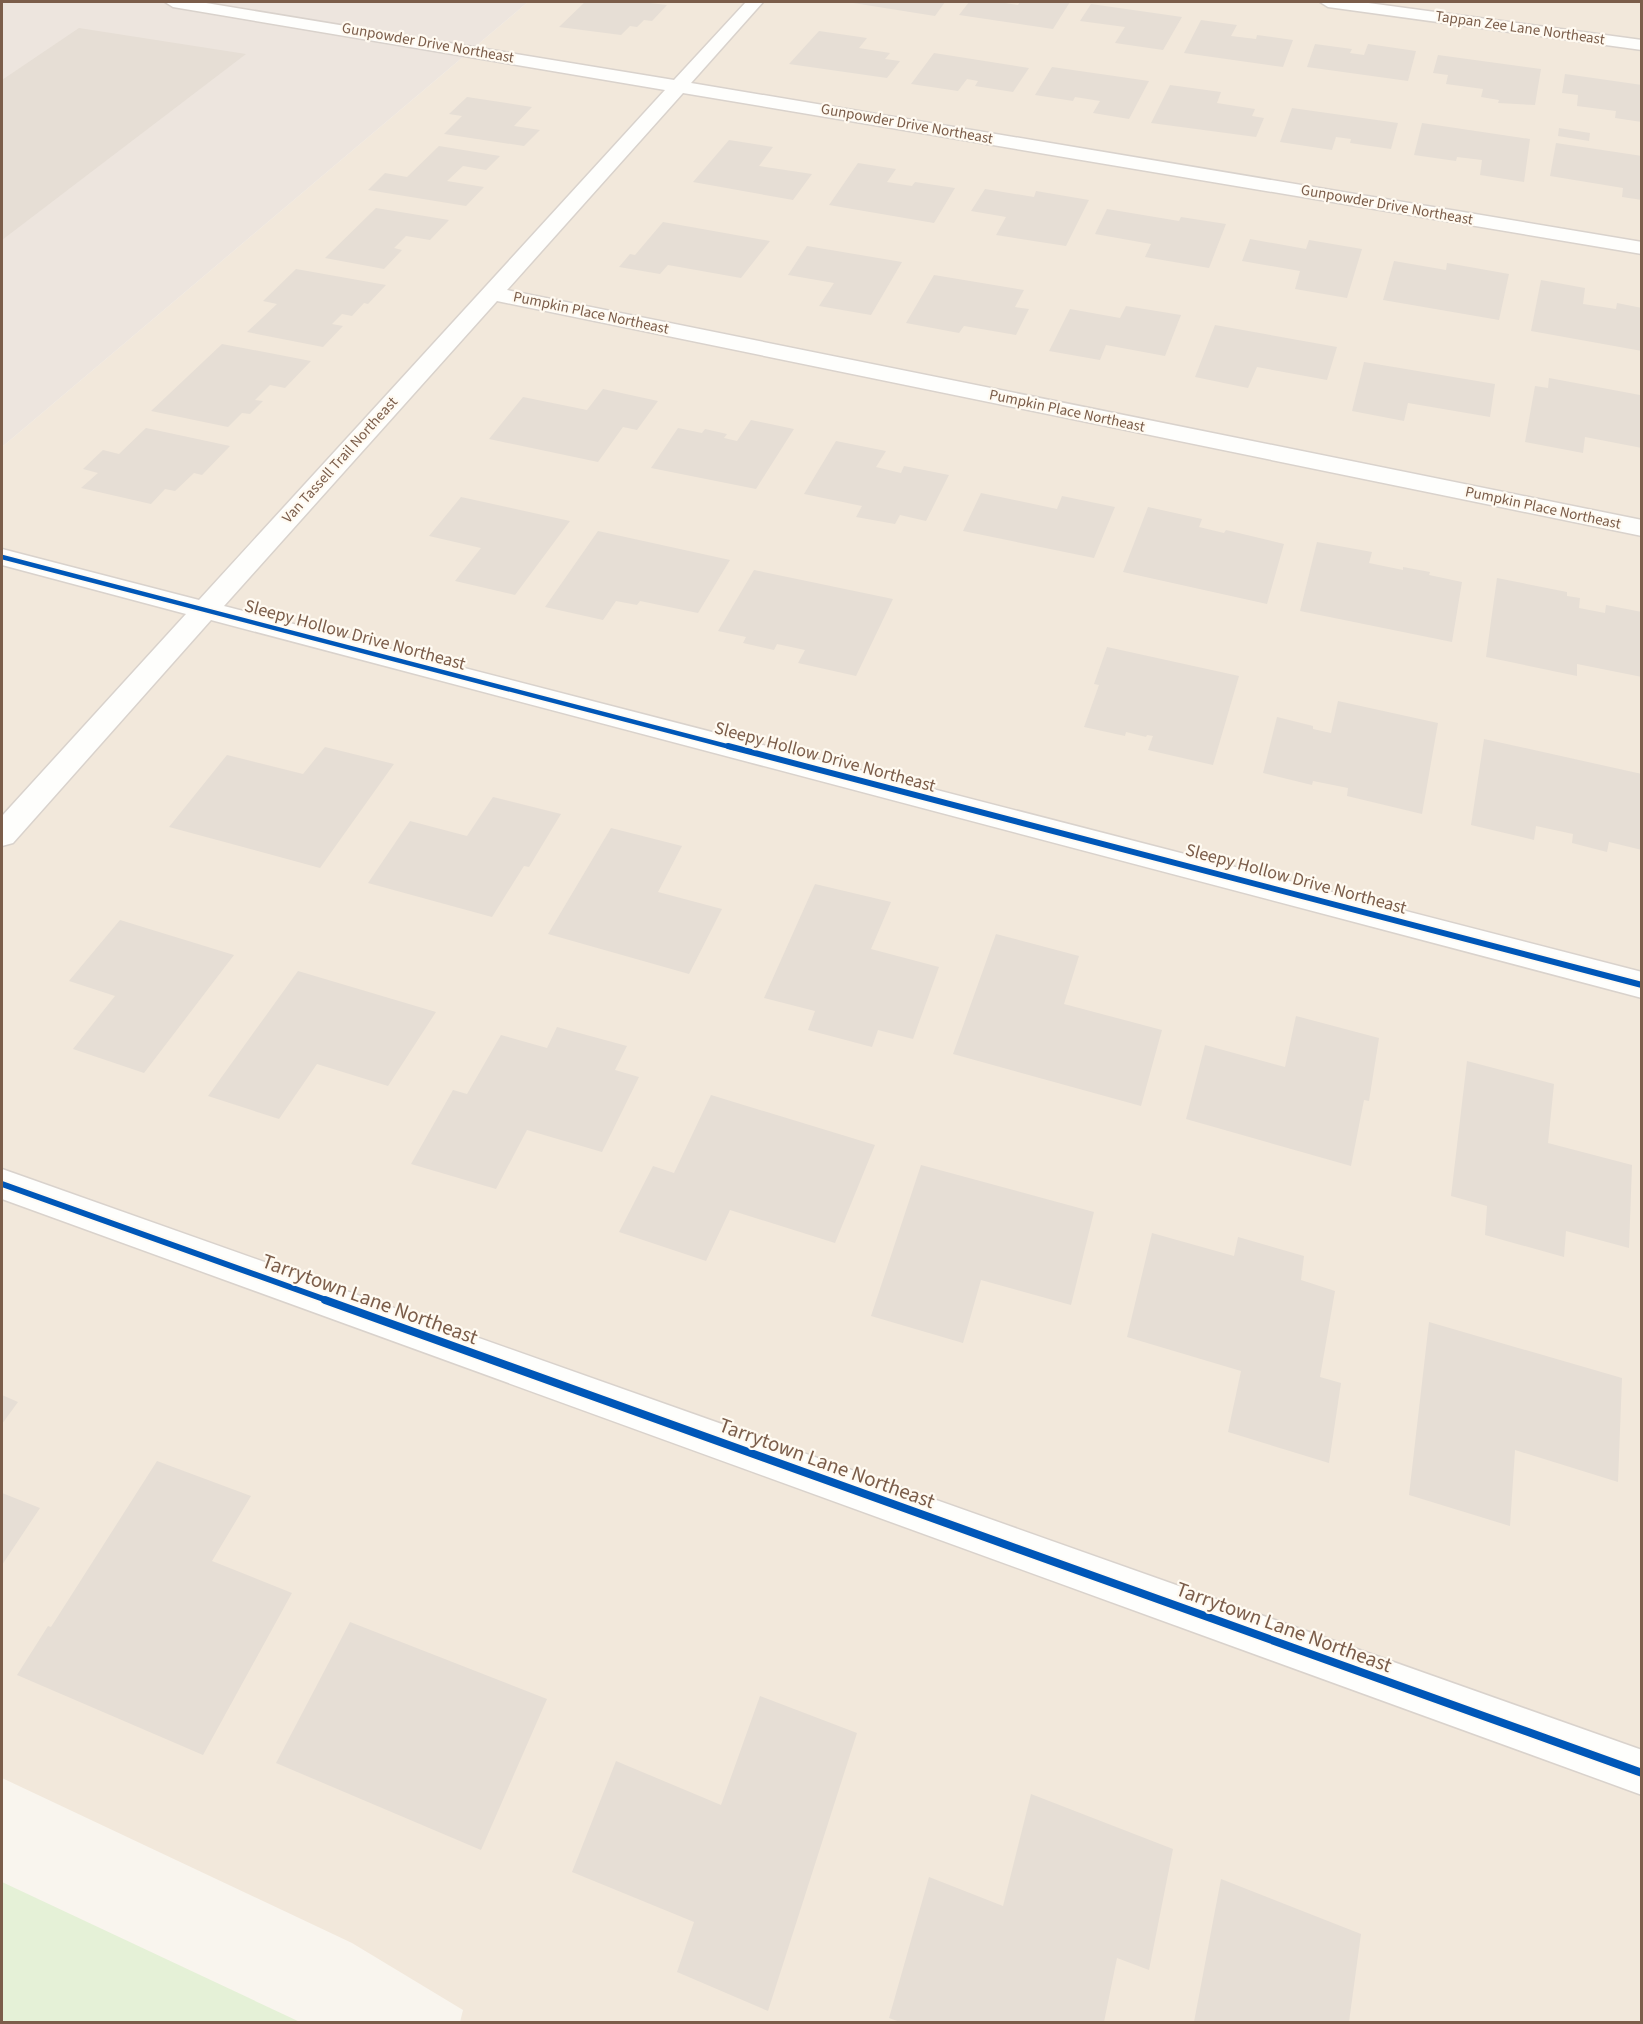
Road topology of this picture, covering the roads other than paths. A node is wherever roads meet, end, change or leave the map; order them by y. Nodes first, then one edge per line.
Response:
1 (173, 2) edge
2 (755, 2) edge
3 (1328, 2) edge
4 (1641, 45) edge
5 (679, 86) junction
6 (1641, 248) edge
7 (492, 293) junction
8 (1641, 528) edge
9 (2, 557) edge
10 (203, 611) junction
11 (2, 835) edge
12 (1641, 985) edge
13 (2, 1184) edge
14 (1641, 1773) edge

1 - 5 street, Gunpowder Drive Northeast
2 - 5 street, Van Tassell Trail Northeast
3 - 4 street, Tappan Zee Lane Northeast
5 - 6 street, Gunpowder Drive Northeast
5 - 7 street, Van Tassell Trail Northeast
7 - 8 street, Pumpkin Place Northeast
7 - 10 street, Van Tassell Trail Northeast
9 - 10 street, Sleepy Hollow Drive Northeast
10 - 11 street, Van Tassell Trail Northeast
10 - 12 street, Sleepy Hollow Drive Northeast
13 - 14 street, Tarrytown Lane Northeast

